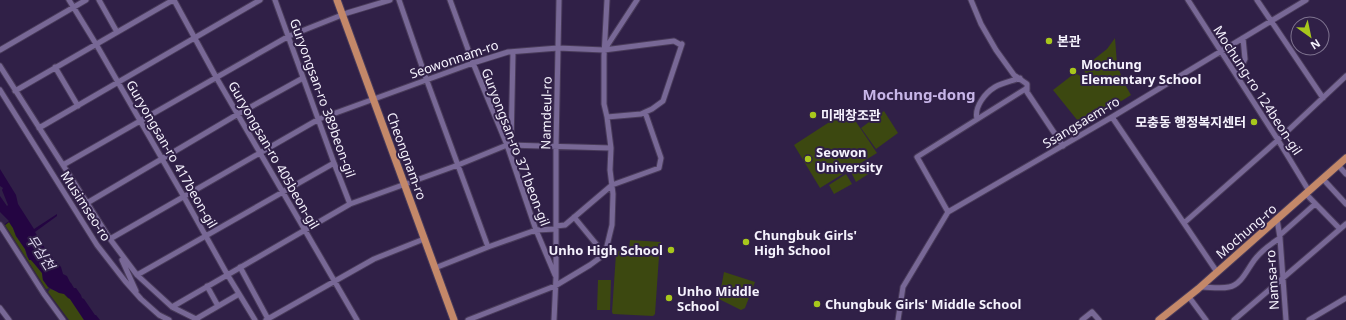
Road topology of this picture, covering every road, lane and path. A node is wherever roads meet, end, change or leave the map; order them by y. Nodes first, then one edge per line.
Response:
1 (69, 0) edge
2 (86, 0) edge
3 (99, 0) edge
4 (174, 0) edge
5 (260, 0) edge
6 (275, 0) edge
7 (337, 0) edge
8 (390, 0) edge
9 (399, 0) edge
10 (450, 0) edge
11 (559, 0) edge
12 (607, 0) edge
13 (637, 0) edge
14 (971, 0) edge
15 (1188, 0) edge
16 (1257, 0) edge
17 (1306, 0) edge
18 (74, 7) junction
19 (342, 15) junction
20 (1271, 21) junction
21 (117, 32) junction
22 (289, 36) junction
23 (194, 38) junction
24 (1243, 38) junction
25 (96, 44) junction
26 (558, 48) junction
27 (0, 50) edge
28 (604, 50) junction
29 (513, 52) junction
30 (1220, 52) junction
31 (473, 63) junction
32 (0, 66) edge
33 (55, 67) junction
34 (1237, 76) junction
35 (1346, 76) edge
36 (216, 77) junction
37 (303, 78) junction
38 (1020, 78) junction
39 (427, 81) junction
40 (118, 82) junction
41 (1027, 88) junction
42 (0, 90) edge
43 (15, 90) junction
44 (1322, 98) junction
45 (373, 99) junction
46 (78, 106) junction
47 (645, 112) junction
48 (238, 114) junction
49 (607, 117) junction
50 (1112, 117) junction
51 (319, 119) junction
52 (977, 119) junction
53 (140, 120) junction
54 (39, 128) junction
55 (1278, 140) junction
56 (509, 146) junction
57 (1063, 146) junction
58 (556, 147) junction
59 (611, 148) junction
60 (261, 152) junction
61 (1346, 158) edge
62 (163, 159) junction
63 (334, 163) junction
64 (63, 165) junction
65 (458, 165) junction
66 (1338, 165) junction
67 (1346, 174) edge
68 (1323, 179) junction
69 (404, 184) junction
70 (612, 185) junction
71 (283, 192) junction
72 (1307, 193) junction
73 (184, 197) junction
74 (87, 203) junction
75 (350, 204) junction
76 (1315, 204) junction
77 (1346, 204) edge
78 (948, 212) junction
79 (574, 218) junction
80 (1277, 219) junction
81 (1184, 223) junction
82 (1346, 224) edge
83 (0, 225) edge
84 (556, 227) junction
85 (1340, 229) junction
86 (305, 230) junction
87 (536, 230) junction
88 (206, 236) junction
89 (1280, 237) junction
90 (110, 239) junction
91 (424, 239) junction
92 (597, 245) dead end
93 (115, 246) junction
94 (488, 246) junction
95 (240, 267) junction
96 (435, 268) junction
97 (1217, 272) junction
98 (227, 274) junction
99 (137, 275) junction
100 (556, 278) junction
101 (1282, 279) junction
102 (335, 281) junction
103 (206, 286) junction
104 (555, 286) junction
105 (1201, 287) junction
106 (239, 294) junction
107 (1189, 297) junction
108 (141, 298) junction
109 (1346, 298) edge
110 (218, 306) junction
111 (172, 307) junction
112 (0, 308) edge
113 (267, 319) edge
114 (9, 320) edge
115 (63, 320) edge
116 (169, 320) edge
117 (197, 320) edge
118 (255, 320) edge
119 (357, 320) edge
120 (454, 320) edge
121 (468, 320) edge
122 (554, 320) edge
123 (898, 320) edge
124 (1082, 320) edge
125 (1099, 320) edge
126 (1160, 320) edge
127 (1206, 320) edge
128 (1234, 320) edge
129 (1286, 320) edge
130 (1309, 320) edge

1 - 18 street, Guryongsan-ro 417beon-gil
2 - 18 street
3 - 21 street
4 - 21 street
4 - 23 street, Guryongsan-ro 405beon-gil
5 - 23 street
6 - 22 street, Guryongsan-ro 389beon-gil
7 - 19 main road, Cheongnam-ro
8 - 19 street
9 - 39 street
10 - 31 street, Guryongsan-ro 371beon-gil
11 - 26 street, Namdeul-ro
12 - 28 street
13 - 28 street
14 - 38 street
15 - 30 street, Mochung-ro 124beon-gil
16 - 20 street
17 - 20 street, Ssangsaem-ro
18 - 25 street, Guryongsan-ro 417beon-gil
18 - 27 street
19 - 22 street
19 - 45 main road, Cheongnam-ro
20 - 24 street, Ssangsaem-ro
20 - 44 street
21 - 25 street
22 - 36 street
22 - 37 street, Guryongsan-ro 389beon-gil
23 - 36 street, Guryongsan-ro 405beon-gil
23 - 40 street
24 - 30 street, Ssangsaem-ro
24 - 34 street
25 - 33 street
25 - 40 street, Guryongsan-ro 417beon-gil
26 - 28 street, Seowonnam-ro
26 - 29 street, Seowonnam-ro
26 - 58 street, Namdeul-ro
28 - 47 street, Seowonnam-ro
28 - 49 street
29 - 31 street, Seowonnam-ro
29 - 56 street
30 - 34 street, Mochung-ro 124beon-gil
30 - 50 street, Ssangsaem-ro
31 - 39 street, Seowonnam-ro
31 - 56 street, Guryongsan-ro 371beon-gil
32 - 43 street
33 - 43 street
33 - 46 street
34 - 55 street, Mochung-ro 124beon-gil
35 - 44 street
36 - 48 street, Guryongsan-ro 405beon-gil
36 - 53 street
37 - 48 street
37 - 51 street, Guryongsan-ro 389beon-gil
38 - 41 street
38 - 52 street
39 - 45 street, Seowonnam-ro
39 - 65 street
40 - 46 street
40 - 53 street, Guryongsan-ro 417beon-gil
41 - 52 street
41 - 57 street
42 - 108 street, Musimseo-ro
43 - 54 street
44 - 55 street
45 - 51 street, Seowonnam-ro
45 - 69 main road, Cheongnam-ro
46 - 54 street
47 - 49 street
47 - 70 street
48 - 60 street, Guryongsan-ro 405beon-gil
48 - 62 street
49 - 59 street
50 - 57 street, Ssangsaem-ro
50 - 81 street
51 - 60 street, Seowonnam-ro
51 - 63 street, Guryongsan-ro 389beon-gil
52 - 78 street
53 - 62 street, Guryongsan-ro 417beon-gil
53 - 64 street
54 - 64 street
55 - 72 street, Mochung-ro 124beon-gil
55 - 81 street
56 - 58 street
56 - 65 street
56 - 87 street, Guryongsan-ro 371beon-gil
57 - 78 street, Ssangsaem-ro
58 - 59 street
58 - 84 street, Namdeul-ro
59 - 70 street
60 - 71 street, Guryongsan-ro 405beon-gil
60 - 73 street, Seowonnam-ro
61 - 66 main road, Mochung-ro
62 - 73 street, Guryongsan-ro 417beon-gil
62 - 74 street
63 - 71 street
63 - 75 street, Guryongsan-ro 389beon-gil
64 - 74 street
65 - 69 street
65 - 94 street
66 - 67 street
66 - 68 main road, Mochung-ro
68 - 72 main road, Mochung-ro
68 - 77 street
69 - 75 street
69 - 91 main road, Cheongnam-ro
70 - 79 street
70 - 104 street
71 - 86 street, Guryongsan-ro 405beon-gil
71 - 88 street
72 - 76 street, Mochung-ro 124beon-gil
72 - 80 main road, Mochung-ro
73 - 88 street, Guryongsan-ro 417beon-gil
73 - 90 street, Seowonnam-ro
74 - 90 street
75 - 86 street
76 - 85 street, Mochung-ro 124beon-gil
76 - 89 street, Namsa-ro
78 - 123 street, Ssangsaem-ro
79 - 84 street
79 - 92 street
80 - 89 street, Namsa-ro
80 - 97 main road, Mochung-ro
81 - 97 street
82 - 85 street
83 - 115 street
84 - 87 street
84 - 100 street, Namdeul-ro
85 - 101 street
86 - 95 street
86 - 102 street, Guryongsan-ro 405beon-gil
87 - 94 street
87 - 100 street, Guryongsan-ro 371beon-gil
88 - 98 street, Guryongsan-ro 417beon-gil
88 - 99 street
89 - 101 street, Namsa-ro
89 - 105 street, Namsa-ro
90 - 93 street
91 - 96 main road, Cheongnam-ro
91 - 102 street
93 - 99 street
93 - 108 street
94 - 96 street
95 - 98 street
95 - 113 street
96 - 120 main road, Cheongnam-ro
97 - 105 main road, Mochung-ro
98 - 103 street
98 - 106 street, Guryongsan-ro 417beon-gil
99 - 111 street
100 - 104 street, Namdeul-ro
101 - 128 street
101 - 129 street, Namsa-ro
102 - 113 street
102 - 119 street, Guryongsan-ro 405beon-gil
103 - 110 street
103 - 111 street
104 - 121 street
104 - 122 street, Namdeul-ro
105 - 107 main road, Mochung-ro
106 - 110 street
106 - 118 street, Guryongsan-ro 417beon-gil
107 - 126 main road, Mochung-ro
107 - 127 street
108 - 116 street, Musimseo-ro
109 - 130 street
110 - 117 street
111 - 117 street
112 - 114 street
124 - 125 street

